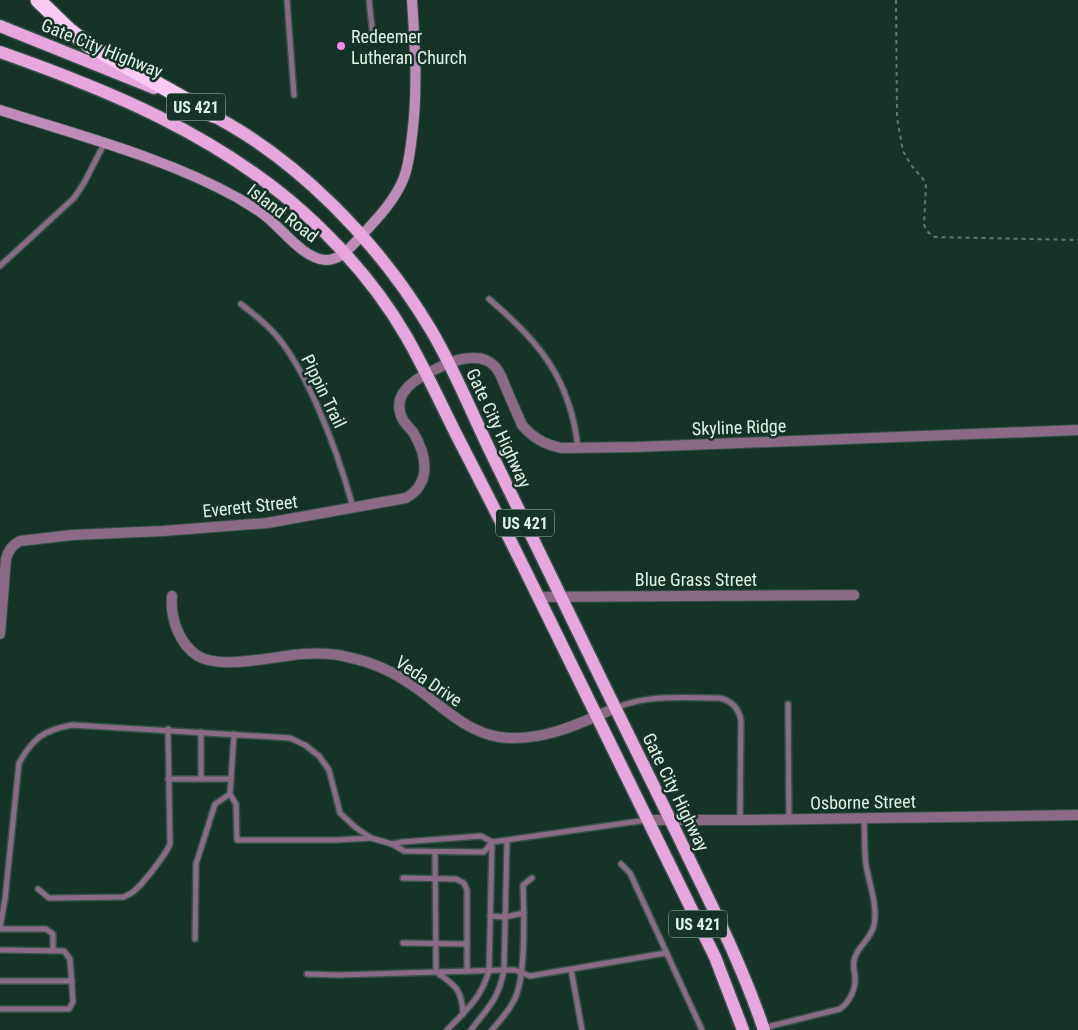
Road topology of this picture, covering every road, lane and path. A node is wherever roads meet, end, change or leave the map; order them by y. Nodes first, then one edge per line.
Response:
1 (38, 0) edge
2 (287, 0) edge
3 (369, 0) edge
4 (412, 0) edge
5 (896, 0) edge
6 (0, 26) edge
7 (415, 41) junction
8 (0, 52) edge
9 (294, 95) dead end
10 (0, 110) edge
11 (213, 115) junction
12 (104, 144) junction
13 (361, 236) junction
14 (1078, 240) edge
15 (344, 253) junction
16 (0, 266) edge
17 (489, 299) dead end
18 (241, 304) dead end
19 (449, 363) junction
20 (426, 374) junction
21 (1078, 430) edge
22 (578, 448) junction
23 (354, 508) junction
24 (854, 595) dead end
25 (172, 596) dead end
26 (561, 596) junction
27 (538, 597) junction
28 (0, 634) edge
29 (788, 704) dead end
30 (615, 708) junction
31 (597, 716) junction
32 (168, 729) junction
33 (200, 732) junction
34 (234, 734) junction
35 (168, 779) junction
36 (200, 779) junction
37 (231, 779) junction
38 (230, 794) junction
39 (1078, 815) edge
40 (864, 819) junction
41 (648, 820) junction
42 (671, 820) junction
43 (740, 820) junction
44 (789, 820) junction
45 (371, 838) junction
46 (507, 840) junction
47 (492, 842) junction
48 (392, 844) junction
49 (435, 852) junction
50 (621, 864) dead end
51 (404, 878) dead end
52 (435, 878) junction
53 (532, 878) dead end
54 (38, 889) dead end
55 (524, 913) junction
56 (490, 916) junction
57 (505, 917) junction
58 (0, 929) edge
59 (195, 938) dead end
60 (403, 943) dead end
61 (436, 943) junction
62 (467, 944) junction
63 (0, 950) edge
64 (53, 951) junction
65 (666, 953) junction
66 (489, 970) junction
67 (504, 970) junction
68 (571, 970) junction
69 (467, 971) junction
70 (436, 972) junction
71 (521, 973) junction
72 (307, 974) dead end
73 (0, 981) edge
74 (72, 981) junction
75 (0, 1009) edge
76 (463, 1014) junction
77 (764, 1029) edge
78 (447, 1030) edge
79 (471, 1030) edge
80 (492, 1030) edge
81 (582, 1030) edge
82 (702, 1030) edge
83 (743, 1030) edge

1 - 11 highway
2 - 9 lane
3 - 7 lane
4 - 7 street
5 - 14 path
6 - 11 main road, Gate City Highway / US 421
7 - 13 street
8 - 15 main road, US 421
10 - 12 street, Island Road
11 - 13 main road, Gate City Highway / US 421
12 - 15 street, Island Road
12 - 16 lane
13 - 15 street
13 - 19 main road, Gate City Highway / US 421
15 - 20 main road, US 421
17 - 22 lane
18 - 23 lane, Pippin Trail
19 - 20 street, Everett Street
19 - 22 street, Skyline Ridge
19 - 26 main road, Gate City Highway / US 421
20 - 23 street, Everett Street
20 - 27 main road, US 421
21 - 22 street, Skyline Ridge
23 - 28 street, Everett Street
24 - 26 street, Blue Grass Street
25 - 31 street, Veda Drive
26 - 27 street, Blue Grass Street
26 - 30 main road, Gate City Highway / US 421
27 - 31 main road, US 421
29 - 44 lane
30 - 31 street, Veda Drive
30 - 42 main road, Gate City Highway / US 421
30 - 43 lane
31 - 41 main road, US 421
32 - 33 lane
32 - 35 lane
32 - 58 lane
33 - 34 lane
33 - 36 lane
34 - 37 lane
34 - 45 lane
35 - 36 lane
35 - 54 lane
36 - 37 lane
37 - 38 lane
38 - 45 lane
38 - 59 lane
39 - 40 street, Osborne Street
40 - 44 street, Osborne Street
40 - 77 lane
41 - 42 street, Osborne Street
41 - 46 lane
41 - 83 main road, US 421
42 - 43 street, Osborne Street
42 - 77 main road, Gate City Highway / US 421
43 - 44 street, Osborne Street
45 - 48 lane
46 - 47 lane
46 - 57 lane
47 - 48 lane
47 - 49 lane
47 - 56 lane
48 - 49 lane
49 - 52 lane
50 - 65 lane
51 - 52 lane
52 - 61 lane
52 - 62 lane
53 - 55 lane
55 - 57 lane
55 - 71 lane
56 - 57 lane
56 - 66 lane
57 - 67 lane
58 - 64 lane
60 - 61 lane
61 - 62 lane
61 - 70 lane
62 - 69 lane
63 - 64 lane
64 - 74 lane
65 - 68 lane
65 - 82 lane
66 - 67 lane
66 - 69 lane
66 - 76 lane
67 - 71 lane
67 - 79 lane
68 - 71 lane
68 - 81 lane
69 - 70 lane
70 - 72 lane
70 - 76 lane
71 - 80 lane
73 - 74 lane
74 - 75 lane
76 - 78 lane

